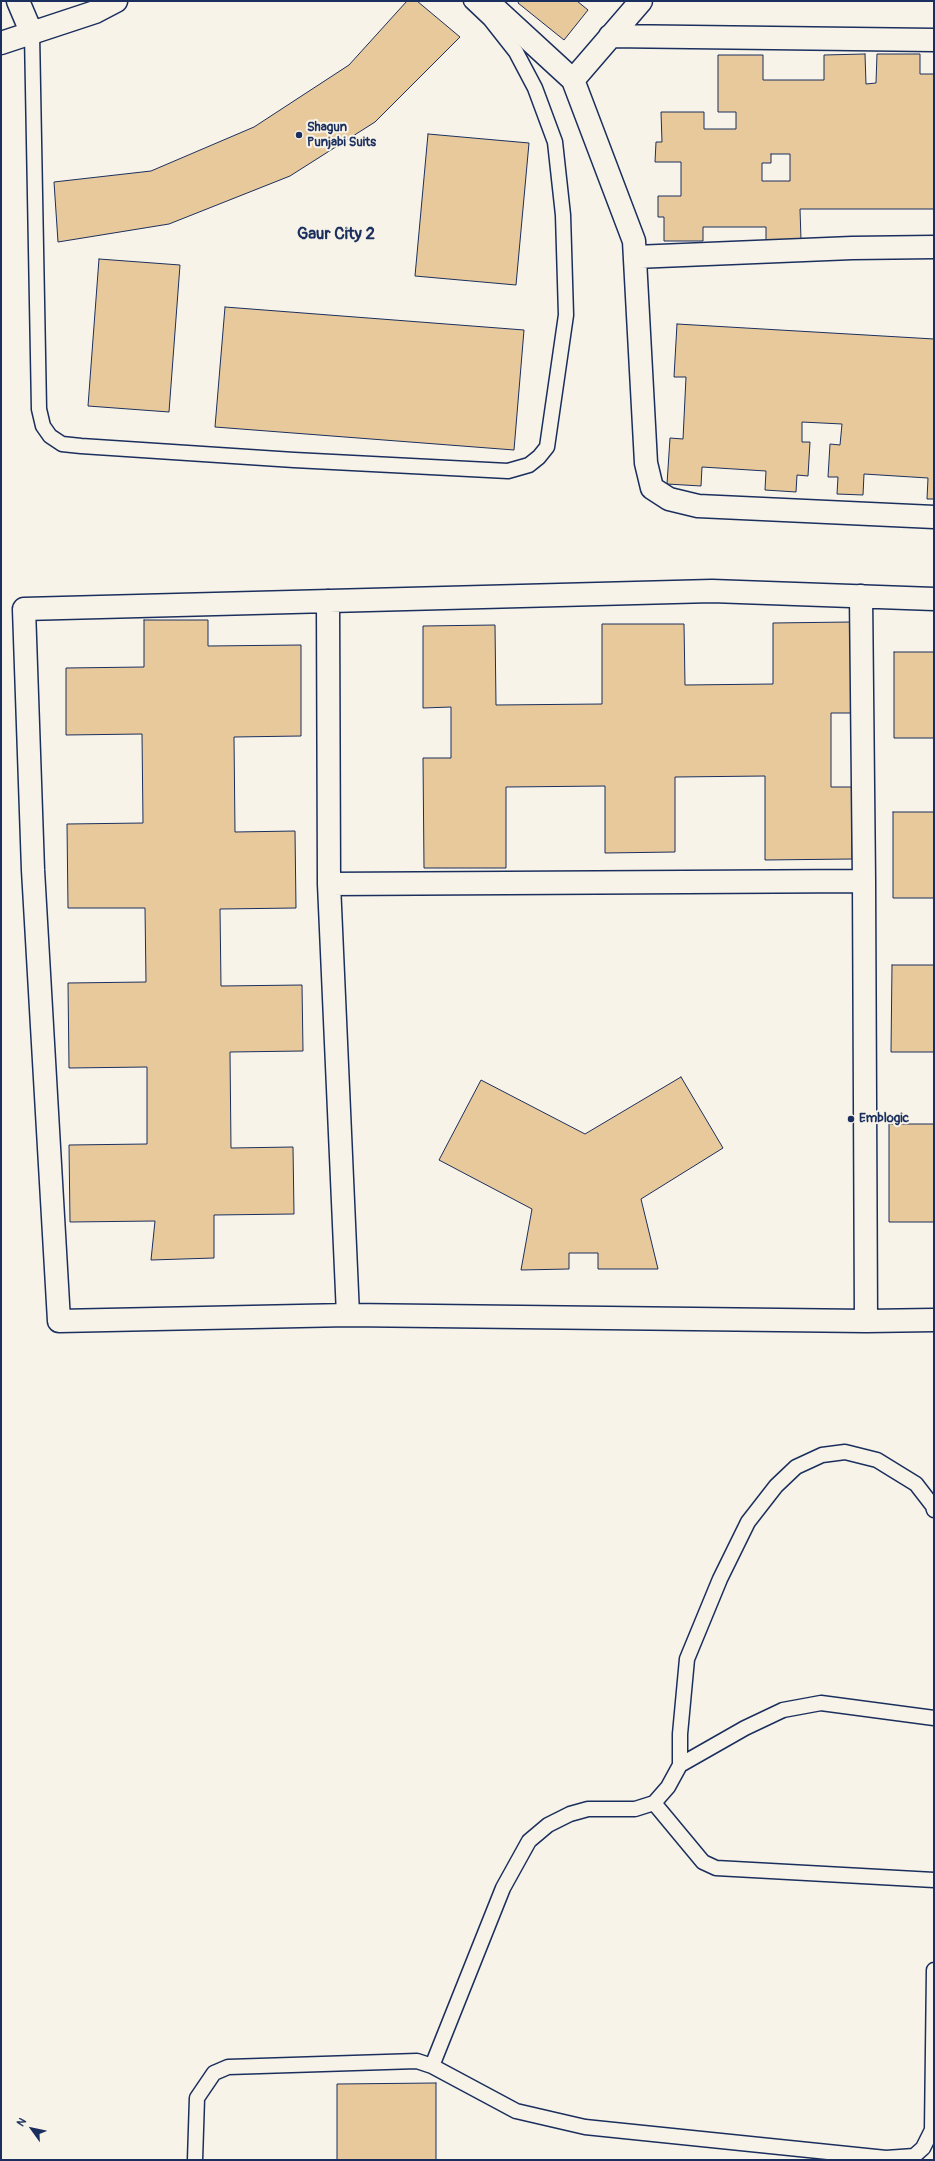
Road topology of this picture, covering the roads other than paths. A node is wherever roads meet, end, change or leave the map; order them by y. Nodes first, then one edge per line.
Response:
1 (18, 1) edge
2 (116, 1) edge
3 (471, 1) edge
4 (487, 1) edge
5 (642, 1) edge
6 (32, 34) junction
7 (610, 36) junction
8 (934, 40) edge
9 (1, 43) edge
10 (573, 80) junction
11 (934, 248) edge
12 (635, 257) junction
13 (934, 517) edge
14 (861, 596) junction
15 (934, 599) edge
16 (328, 601) junction
17 (864, 881) junction
18 (329, 884) junction
19 (348, 1315) junction
20 (934, 1320) edge
21 (866, 1321) junction
22 (934, 1510) edge
23 (934, 1718) edge
24 (680, 1765) junction
25 (654, 1803) junction
26 (934, 1880) edge
27 (934, 1970) edge
28 (432, 2066) junction
29 (194, 2160) edge

1 - 6 street
2 - 6 street
3 - 6 lane
4 - 10 street
5 - 7 street
6 - 9 street
7 - 8 street
7 - 10 street
10 - 12 street
11 - 12 street
12 - 13 street
14 - 15 street
14 - 16 street
14 - 17 street
16 - 18 street
16 - 19 street
17 - 18 street
17 - 21 street
18 - 19 street
19 - 21 street
20 - 21 street
22 - 24 lane
23 - 24 lane
24 - 25 lane
25 - 26 lane
25 - 28 lane
27 - 28 lane
28 - 29 lane

